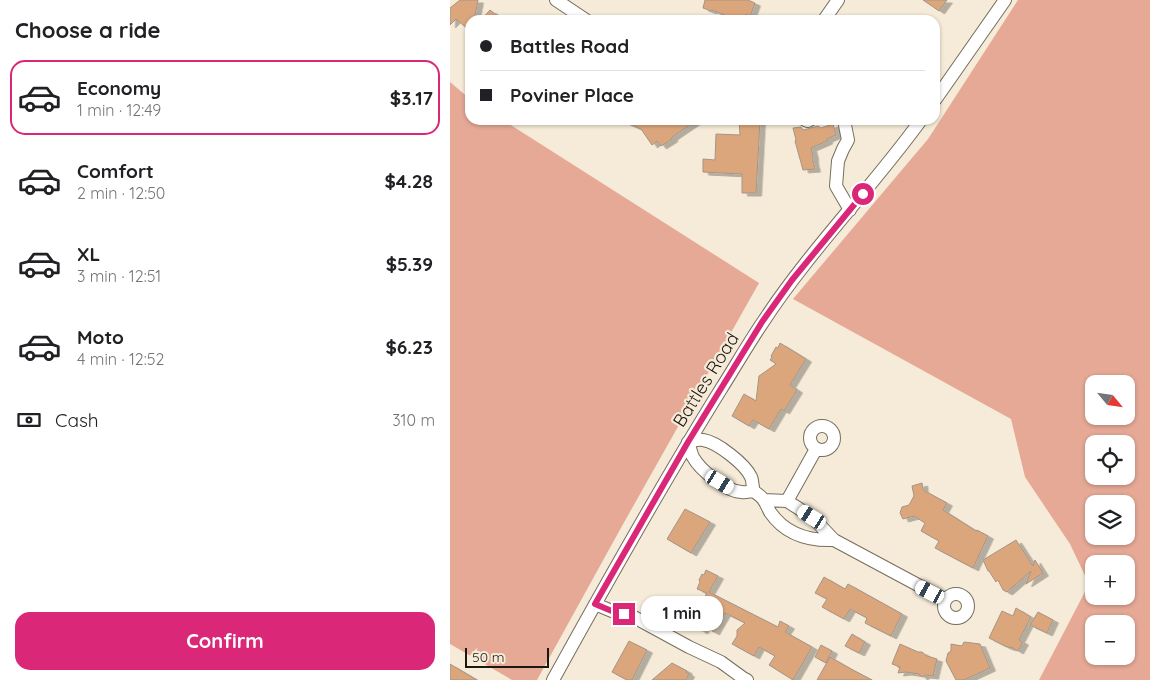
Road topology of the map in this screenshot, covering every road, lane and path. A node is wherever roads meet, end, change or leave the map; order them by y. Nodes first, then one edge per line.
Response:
1 (556, 0) edge
2 (838, 0) edge
3 (1005, 0) edge
4 (578, 15) edge
5 (828, 15) edge
6 (940, 93) edge
7 (845, 125) edge
8 (917, 125) edge
9 (850, 210) junction
10 (688, 442) junction
11 (816, 448) dead end
12 (754, 491) junction
13 (764, 500) junction
14 (787, 501) junction
15 (834, 540) junction
16 (946, 600) dead end
17 (595, 604) junction
18 (553, 680) edge
19 (747, 680) edge

1 - 4 street
2 - 5 street
3 - 6 street
7 - 9 street
8 - 9 street, Battles Road
9 - 10 street, Battles Road
10 - 12 street
10 - 12 street
10 - 17 street, Battles Road
11 - 14 street
12 - 13 street
13 - 14 street
13 - 15 street
14 - 15 street
15 - 16 street
17 - 18 street, Battles Road
17 - 19 street

